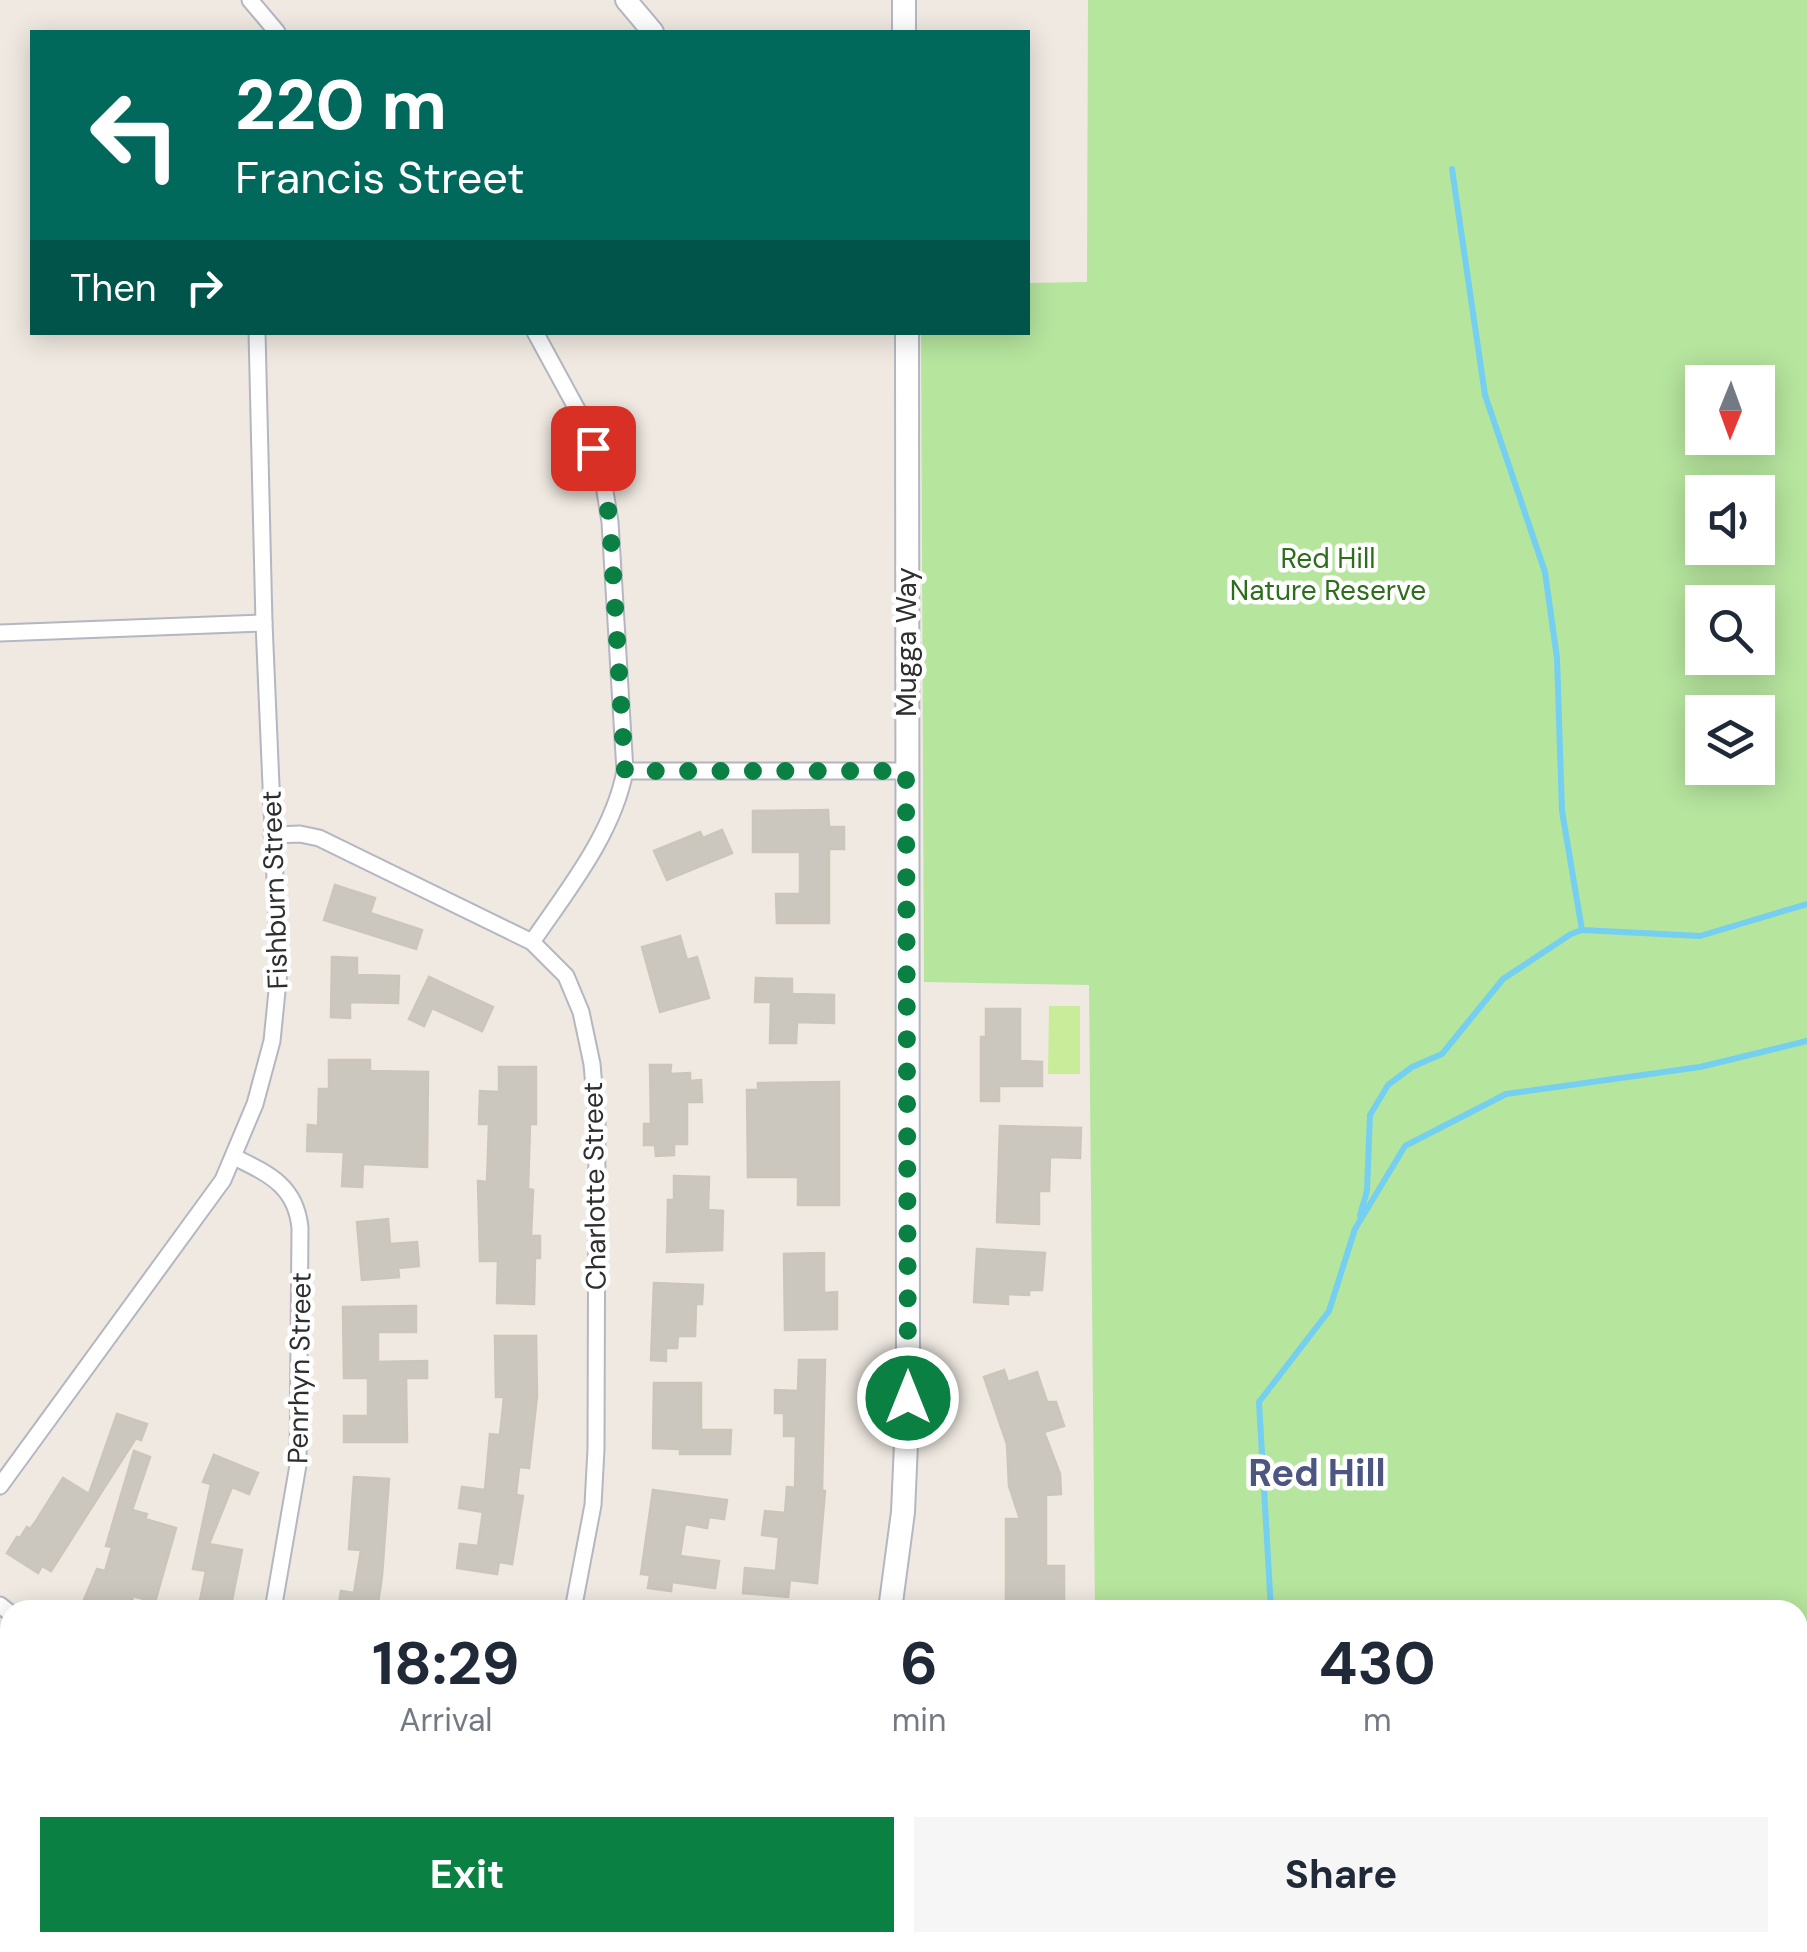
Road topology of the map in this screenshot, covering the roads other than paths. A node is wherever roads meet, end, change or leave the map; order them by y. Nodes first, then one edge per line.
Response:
1 (250, 0) edge
2 (626, 0) edge
3 (904, 0) edge
4 (275, 30) edge
5 (651, 30) edge
6 (904, 30) edge
7 (257, 335) edge
8 (536, 335) edge
9 (906, 335) edge
10 (264, 623) junction
11 (0, 633) edge
12 (625, 771) junction
13 (906, 771) junction
14 (272, 835) junction
15 (532, 942) junction
16 (234, 1157) junction
17 (0, 1486) edge
18 (274, 1600) edge
19 (574, 1600) edge
20 (891, 1600) edge

1 - 4 street
2 - 5 street
3 - 6 main road
7 - 10 street, Fishburn Street
8 - 12 street
9 - 13 main road, Mugga Way
10 - 11 street
10 - 14 street, Fishburn Street
12 - 13 street
12 - 15 street
13 - 20 main road, Mugga Way
14 - 15 street, Charlotte Street
14 - 16 street, Fishburn Street
15 - 19 street, Charlotte Street
16 - 17 street, Fishburn Street
16 - 18 street, Penrhyn Street

